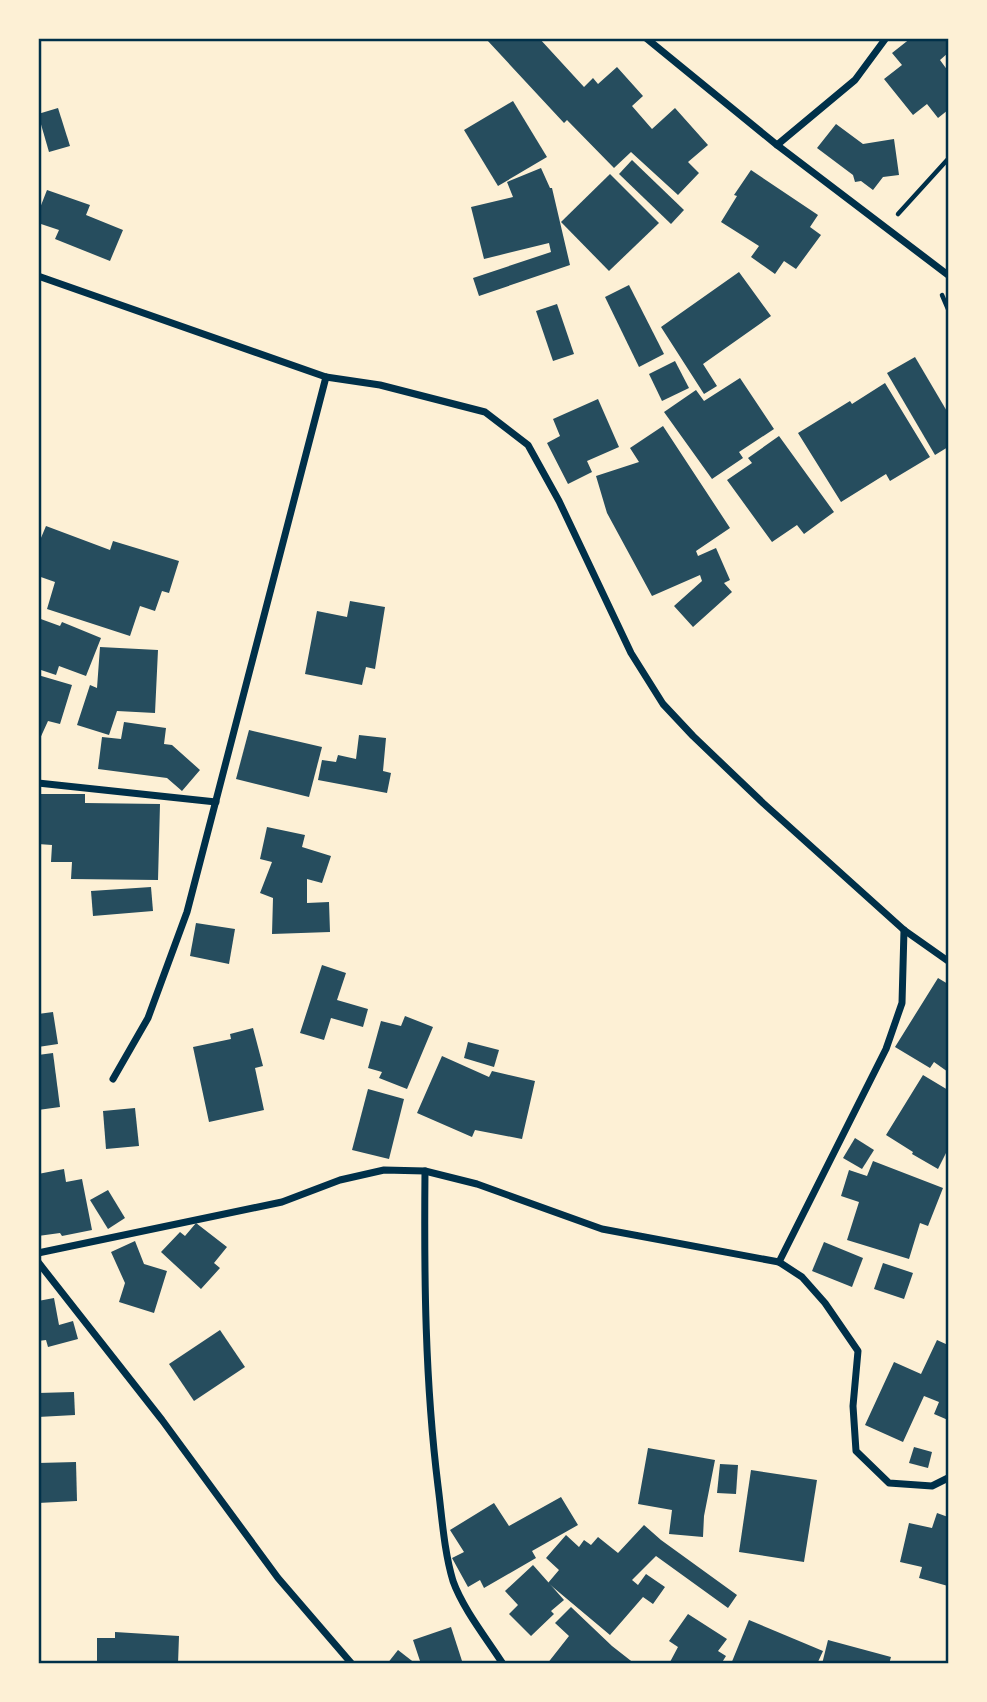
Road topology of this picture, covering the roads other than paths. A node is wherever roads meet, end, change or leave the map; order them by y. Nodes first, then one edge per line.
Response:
1 (646, 38) edge
2 (886, 38) edge
3 (777, 145) junction
4 (948, 275) edge
5 (38, 276) edge
6 (326, 377) junction
7 (38, 782) edge
8 (216, 802) junction
9 (904, 930) junction
10 (948, 961) edge
11 (113, 1079) dead end
12 (425, 1171) junction
13 (38, 1253) edge
14 (38, 1262) edge
15 (779, 1262) junction
16 (948, 1478) edge
17 (352, 1664) edge
18 (503, 1664) edge

1 - 3 street
2 - 3 street
3 - 4 street
5 - 6 street
6 - 8 street
6 - 9 street
7 - 8 street
8 - 11 street
9 - 10 street
9 - 15 street
12 - 13 street
12 - 15 street
12 - 18 street
14 - 17 street
15 - 16 street

